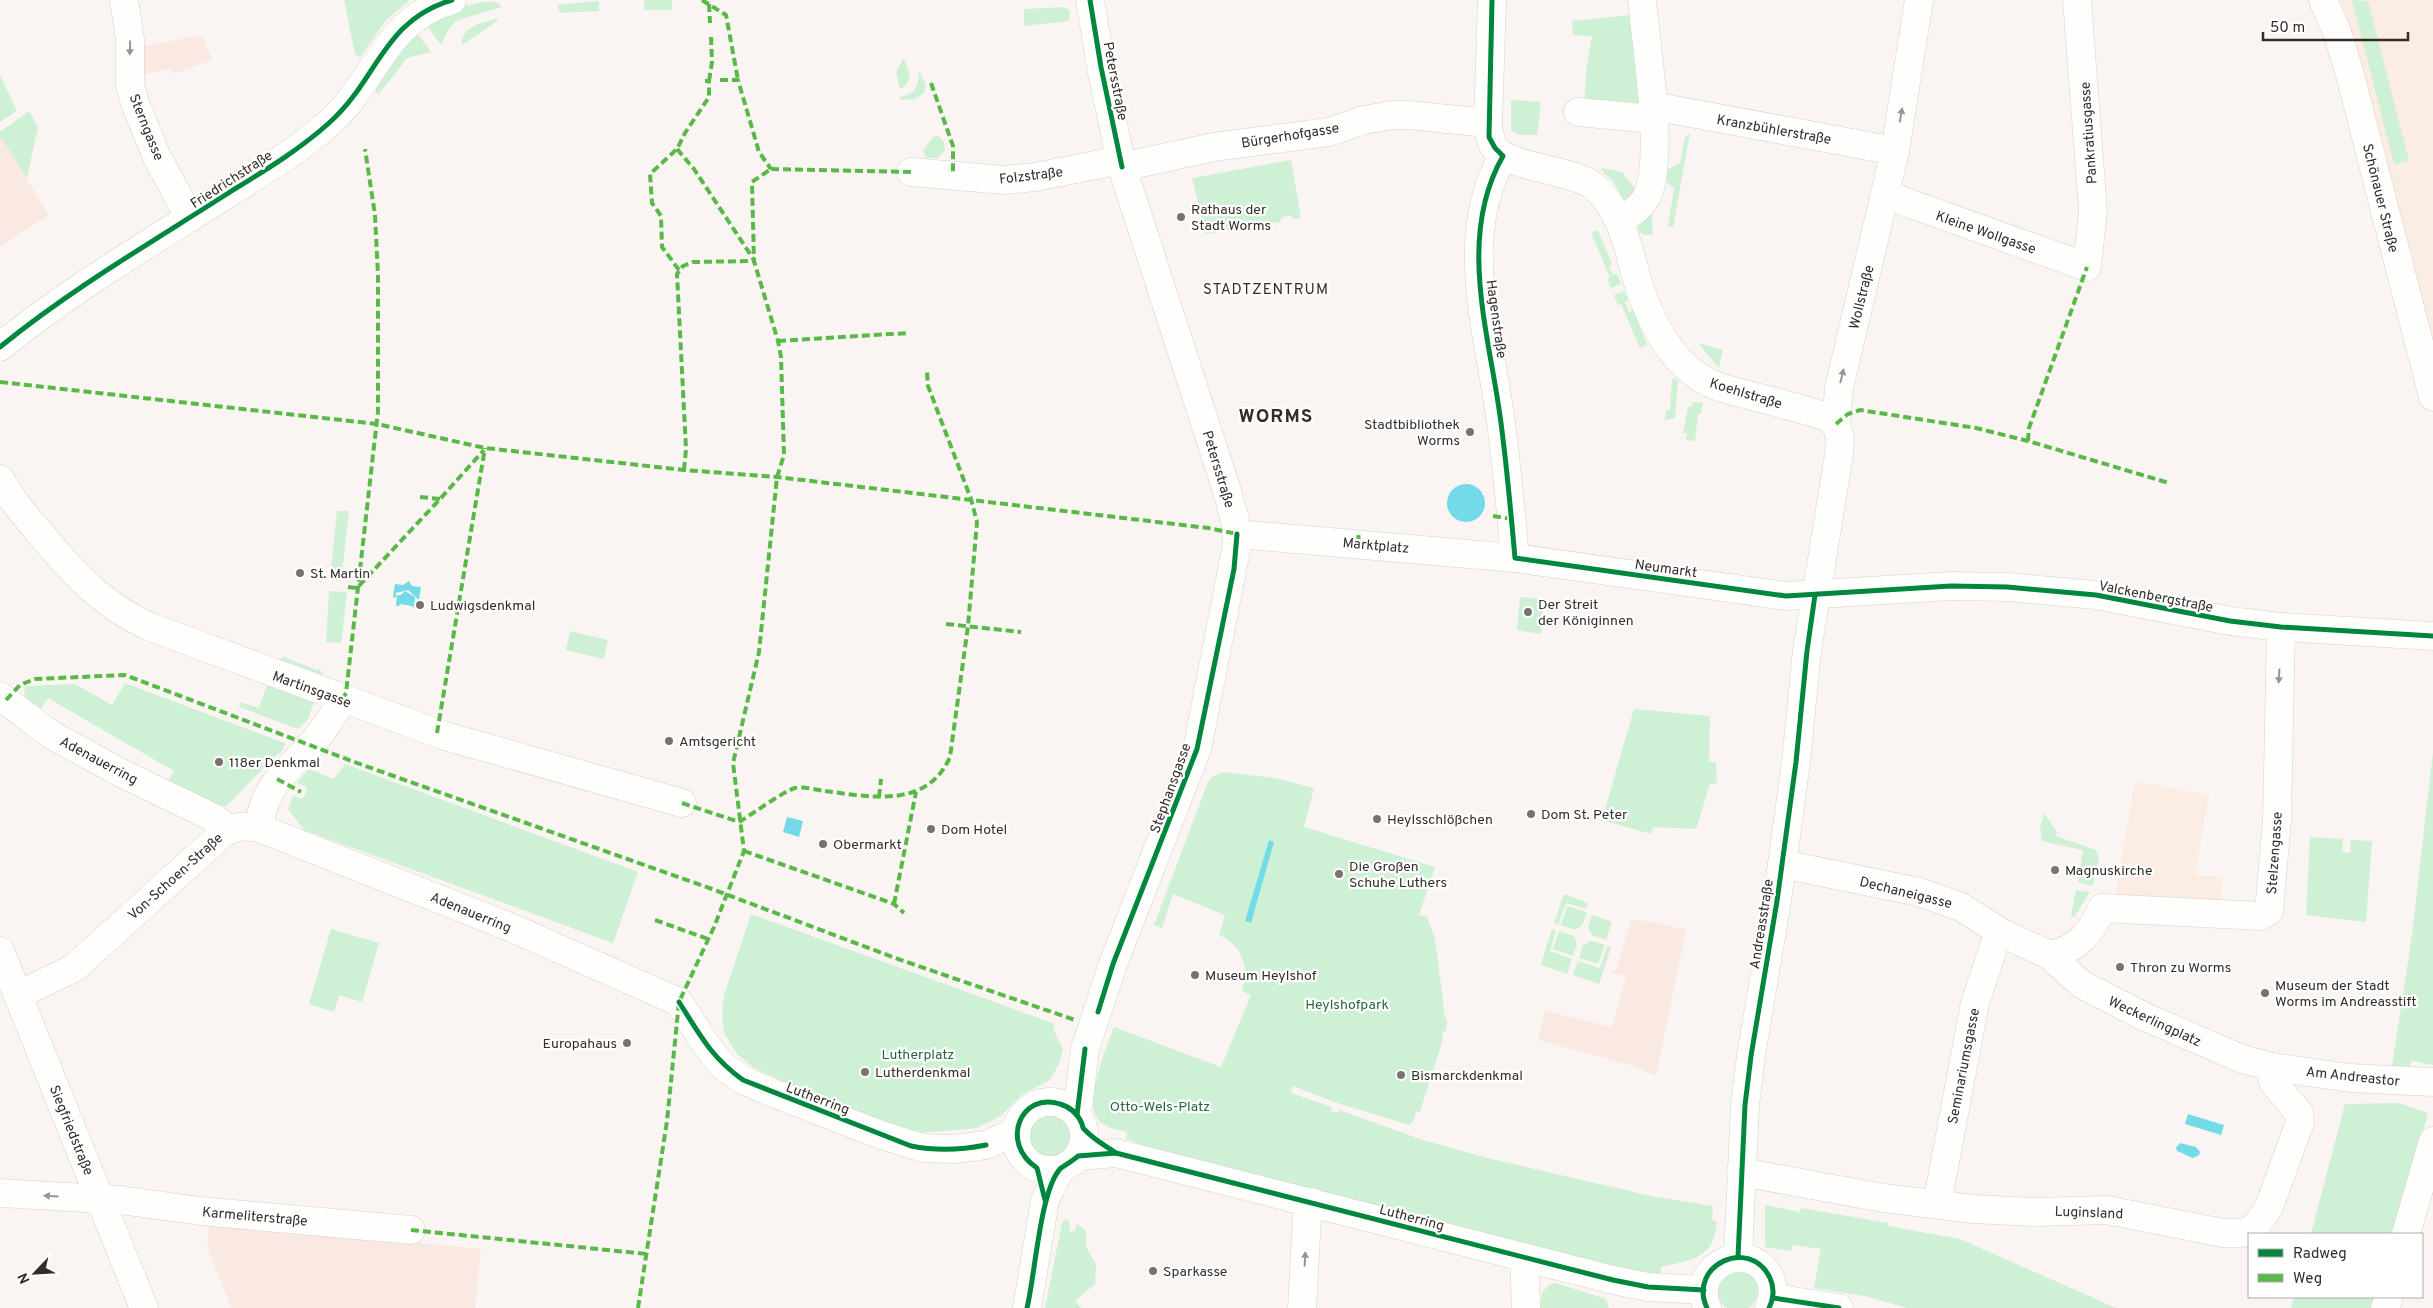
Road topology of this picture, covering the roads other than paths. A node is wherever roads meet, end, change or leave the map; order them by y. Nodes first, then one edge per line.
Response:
1 (124, 0) edge
2 (1090, 0) edge
3 (1492, 0) edge
4 (1642, 0) edge
5 (1919, 0) edge
6 (2077, 0) edge
7 (2323, 0) edge
8 (448, 1) edge
9 (1578, 112) dead end
10 (1653, 113) junction
11 (1488, 123) junction
12 (1895, 151) junction
13 (1503, 156) junction
14 (1122, 163) junction
15 (911, 172) dead end
16 (1886, 195) junction
17 (190, 218) junction
18 (1622, 228) junction
19 (2087, 267) joint
20 (0, 347) edge
21 (2433, 397) edge
22 (1836, 424) junction
23 (0, 479) edge
24 (1237, 534) junction
25 (1515, 558) junction
26 (1815, 595) junction
27 (2281, 627) junction
28 (2433, 636) edge
29 (0, 696) edge
30 (342, 700) junction
31 (682, 803) dead end
32 (259, 828) junction
33 (229, 829) junction
34 (1782, 864) junction
35 (2002, 933) junction
36 (0, 951) edge
37 (2049, 955) junction
38 (18, 996) junction
39 (679, 1002) joint
40 (1086, 1049) junction
41 (2272, 1067) junction
42 (2433, 1082) edge
43 (1053, 1103) junction
44 (1080, 1122) junction
45 (2433, 1141) edge
46 (1116, 1152) junction
47 (1042, 1155) junction
48 (1742, 1172) junction
49 (0, 1193) edge
50 (100, 1200) junction
51 (1312, 1202) junction
52 (1937, 1204) junction
53 (410, 1230) dead end
54 (2406, 1233) edge
55 (1738, 1257) junction
56 (1524, 1258) junction
57 (1706, 1299) edge
58 (1771, 1303) edge
59 (144, 1308) edge
60 (1028, 1308) edge
61 (1302, 1308) edge
62 (1526, 1308) edge
63 (1840, 1308) edge

1 -> 17 street, Sterngasse
2 - 14 street, Petersstraße
3 - 11 street
4 - 10 street
12 -> 5 street, Wollstraße
6 - 19 street, Pankratiusgasse
7 - 21 street, Schönauer Straße
8 - 17 street, Friedrichstraße
9 - 10 street, Kranzbühlerstraße
10 - 12 street, Kranzbühlerstraße
10 - 18 street
11 - 13 street
11 - 14 street, Bürgerhofgasse
12 - 16 street, Wollstraße
13 - 18 street
13 - 25 street, Hagenstraße
14 - 15 street, Folzstraße
14 - 24 street, Petersstraße
16 - 19 street, Kleine Wollgasse
22 -> 16 street, Wollstraße
17 - 20 street, Friedrichstraße
18 - 22 street, Koehlstraße
22 - 26 street, Wollstraße
23 - 30 street, Martinsgasse
24 - 25 street, Marktplatz
24 - 40 street, Stephansgasse
25 - 26 street, Neumarkt
26 - 27 street, Valckenbergstraße
26 - 34 street, Andreasstraße
27 - 28 street, Valckenbergstraße
27 -> 37 street, Stelzengasse
29 - 33 street, Adenauerring
30 - 31 street, Martinsgasse
30 - 32 street
32 - 33 street, Von-Schoen-Straße
32 - 39 street, Adenauerring
33 - 38 street, Von-Schoen-Straße
34 - 35 street, Dechaneigasse
34 - 48 street, Andreasstraße
35 - 37 street, Dechaneigasse
35 - 52 street, Seminariumsgasse
36 - 38 street, Siegfriedstraße
37 - 41 street, Weckerlingplatz
38 - 50 street, Siegfriedstraße
39 - 47 street, Lutherring
40 - 43 street, Stephansgasse
40 - 44 street, Stephansgasse
41 - 42 street, Am Andreastor
41 - 52 street, Luginsland
43 - 44 street
43 - 47 street
44 - 46 street, Lutherring
44 - 47 street
45 - 54 street
46 - 47 street, Lutherring
46 - 51 street, Lutherring
47 - 60 street
48 - 52 street, Luginsland
48 - 55 street, Andreasstraße
50 -> 49 street, Karmeliterstraße
50 - 53 street, Karmeliterstraße
50 - 59 street, Siegfriedstraße
51 - 56 street, Lutherring
61 -> 51 street
55 - 57 street, Lutherring
55 - 58 street
56 - 57 street, Lutherring
56 - 62 street
58 - 63 street

